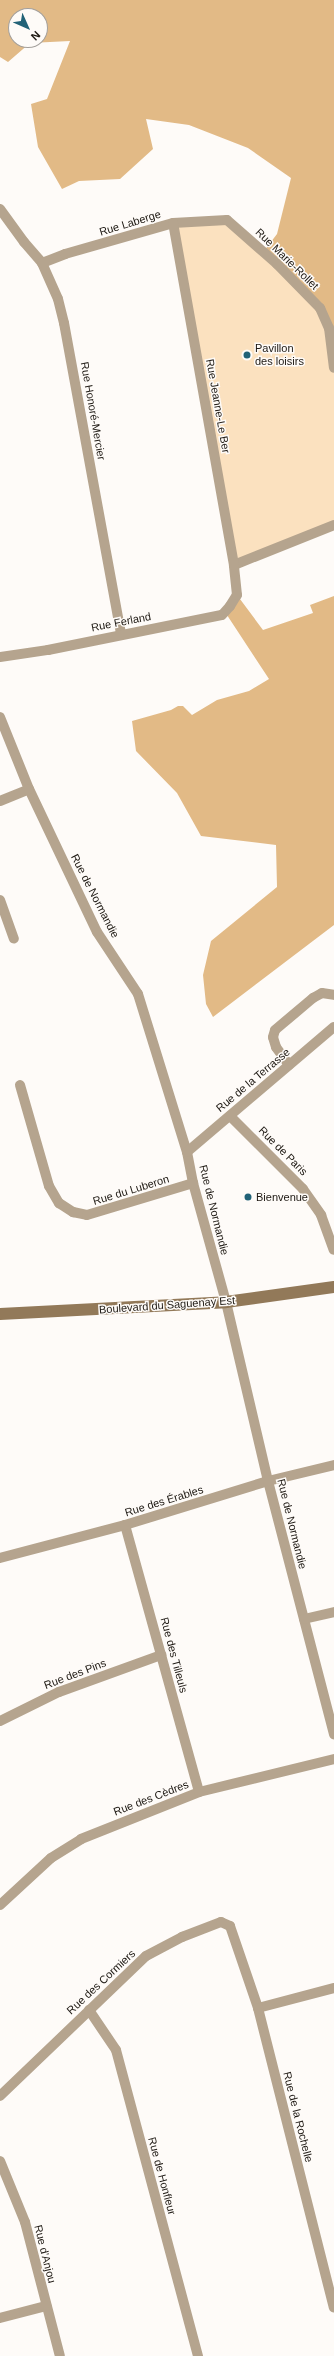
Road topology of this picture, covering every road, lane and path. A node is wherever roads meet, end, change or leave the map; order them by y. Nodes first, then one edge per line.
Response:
1 (0, 209) edge
2 (227, 220) joint
3 (173, 223) junction
4 (42, 263) junction
5 (334, 368) edge
6 (334, 524) edge
7 (234, 565) junction
8 (237, 595) joint
9 (121, 634) junction
10 (0, 657) edge
11 (0, 718) edge
12 (30, 789) junction
13 (0, 801) edge
14 (0, 900) edge
15 (14, 939) dead end
16 (334, 995) edge
17 (334, 1027) edge
18 (289, 1065) junction
19 (20, 1085) dead end
20 (230, 1116) junction
21 (187, 1152) junction
22 (193, 1184) junction
23 (334, 1250) edge
24 (334, 1287) edge
25 (226, 1302) junction
26 (0, 1314) edge
27 (334, 1465) edge
28 (268, 1481) junction
29 (125, 1525) junction
30 (0, 1558) edge
31 (334, 1612) edge
32 (304, 1619) junction
33 (161, 1656) junction
34 (0, 1721) edge
35 (334, 1735) edge
36 (334, 1759) edge
37 (199, 1792) junction
38 (0, 1905) edge
39 (232, 1934) joint
40 (334, 1988) edge
41 (258, 2008) junction
42 (89, 2010) junction
43 (0, 2096) edge
44 (0, 2161) edge
45 (46, 2306) junction
46 (334, 2308) edge
47 (0, 2318) edge
48 (60, 2356) edge
49 (198, 2356) edge

1 - 4 street, Rue Honoré-Mercier
2 - 3 street, Rue Laberge
2 - 5 street, Rue Marie-Rollet
3 - 4 street, Rue Laberge
3 - 7 street, Rue Jeanne-Le Ber
4 - 9 street, Rue Honoré-Mercier
6 - 7 street
7 - 8 street, Rue Jeanne-Le Ber
8 - 9 street, Rue Ferland
9 - 10 street, Rue Ferland
11 - 12 street, Rue de Normandie
12 - 13 street
12 - 21 street, Rue de Normandie
14 - 15 street
16 - 18 street
17 - 18 street, Rue de la Terrasse
18 - 20 street, Rue de la Terrasse
19 - 22 street, Rue du Luberon
20 - 21 street, Rue de la Terrasse
20 - 23 street, Rue de Paris
21 - 22 street, Rue de Normandie
22 - 25 street, Rue de Normandie
24 - 25 main road, Boulevard du Saguenay Est
25 - 26 main road, Boulevard du Saguenay Est
25 - 28 street, Rue de Normandie
27 - 28 street, Rue des Érables
28 - 29 street, Rue des Érables
28 - 32 street, Rue de Normandie
29 - 30 street, Rue des Érables
29 - 33 street, Rue des Tilleuls
31 - 32 street
32 - 35 street, Rue de Normandie
33 - 34 street, Rue des Pins
33 - 37 street, Rue des Tilleuls
36 - 37 street, Rue des Cèdres
37 - 38 street, Rue des Cèdres
39 - 41 street, Rue de la Rochelle
39 - 42 street, Rue des Cormiers
40 - 41 street
41 - 46 street, Rue de la Rochelle
42 - 43 street, Rue des Cormiers
42 - 49 street, Rue de Honfleur
44 - 45 street, Rue d'Anjou
45 - 47 street
45 - 48 street, Rue d'Anjou

